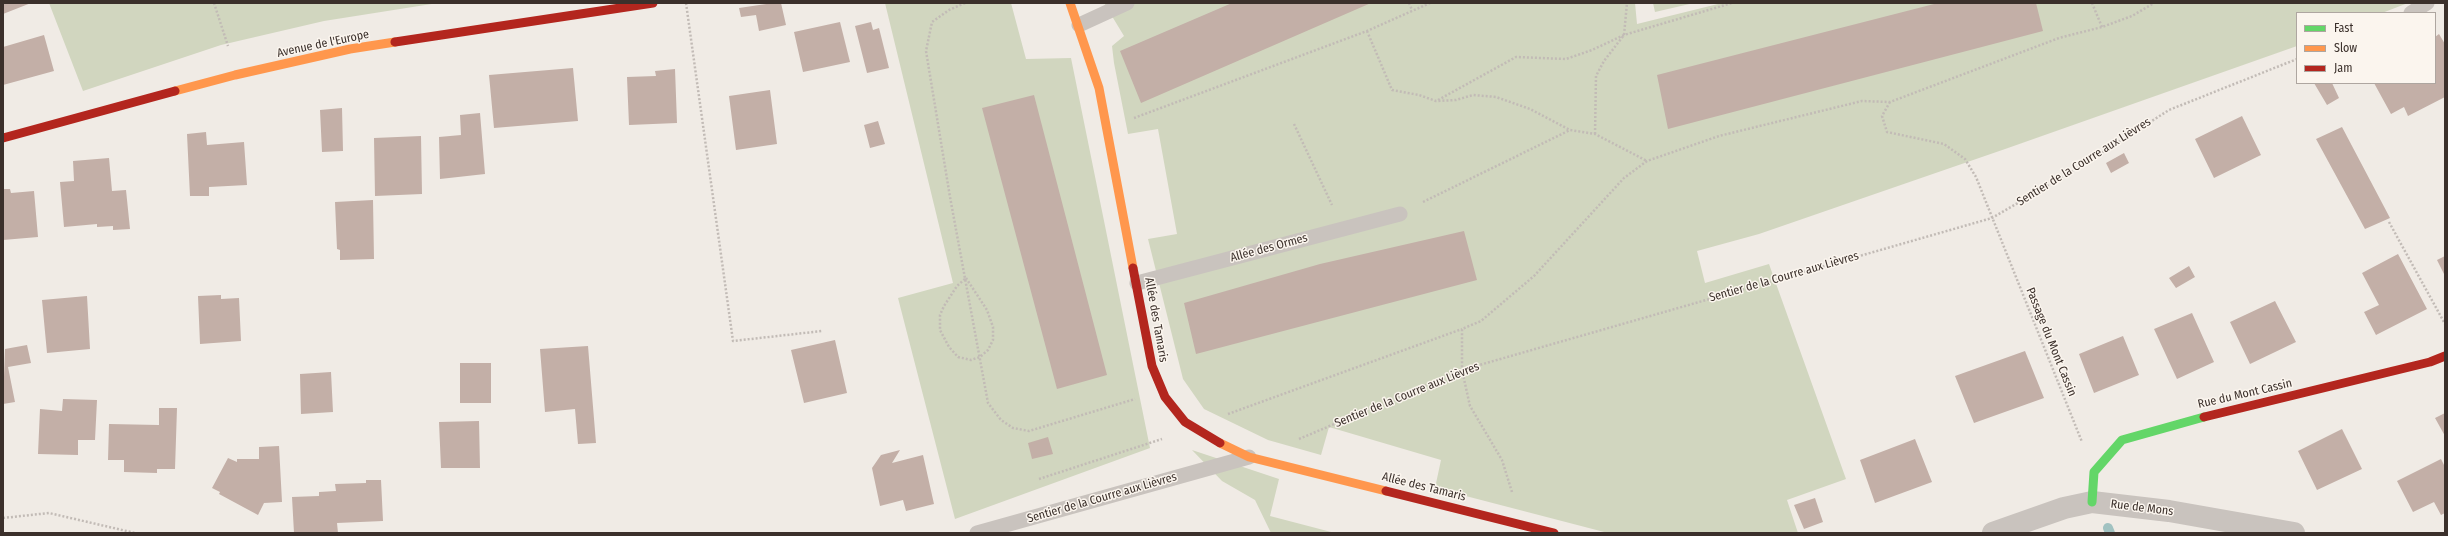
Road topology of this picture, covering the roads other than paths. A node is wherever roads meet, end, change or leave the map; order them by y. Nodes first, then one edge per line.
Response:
1 (654, 3) edge
2 (1070, 3) edge
3 (1127, 3) edge
4 (2427, 3) edge
5 (2413, 12) edge
6 (1079, 25) junction
7 (3, 138) edge
8 (1400, 214) road end
9 (1137, 283) junction
10 (2445, 356) edge
11 (1250, 457) junction
12 (2092, 502) junction
13 (977, 533) edge
14 (1554, 533) edge
15 (1993, 533) edge
16 (2294, 533) edge

1 - 7 street, Avenue de l'Europe
2 - 6 street, Allée des Tamaris
3 - 6 lane
4 - 5 lane
6 - 9 street, Allée des Tamaris
8 - 9 lane, Allée des Ormes
9 - 11 street, Allée des Tamaris
10 - 12 street, Rue du Mont Cassin
11 - 13 lane, Sentier de la Courre aux Lièvres
11 - 14 street, Allée des Tamaris
12 - 15 street, Rue de Mons
12 - 16 street, Rue de Mons

